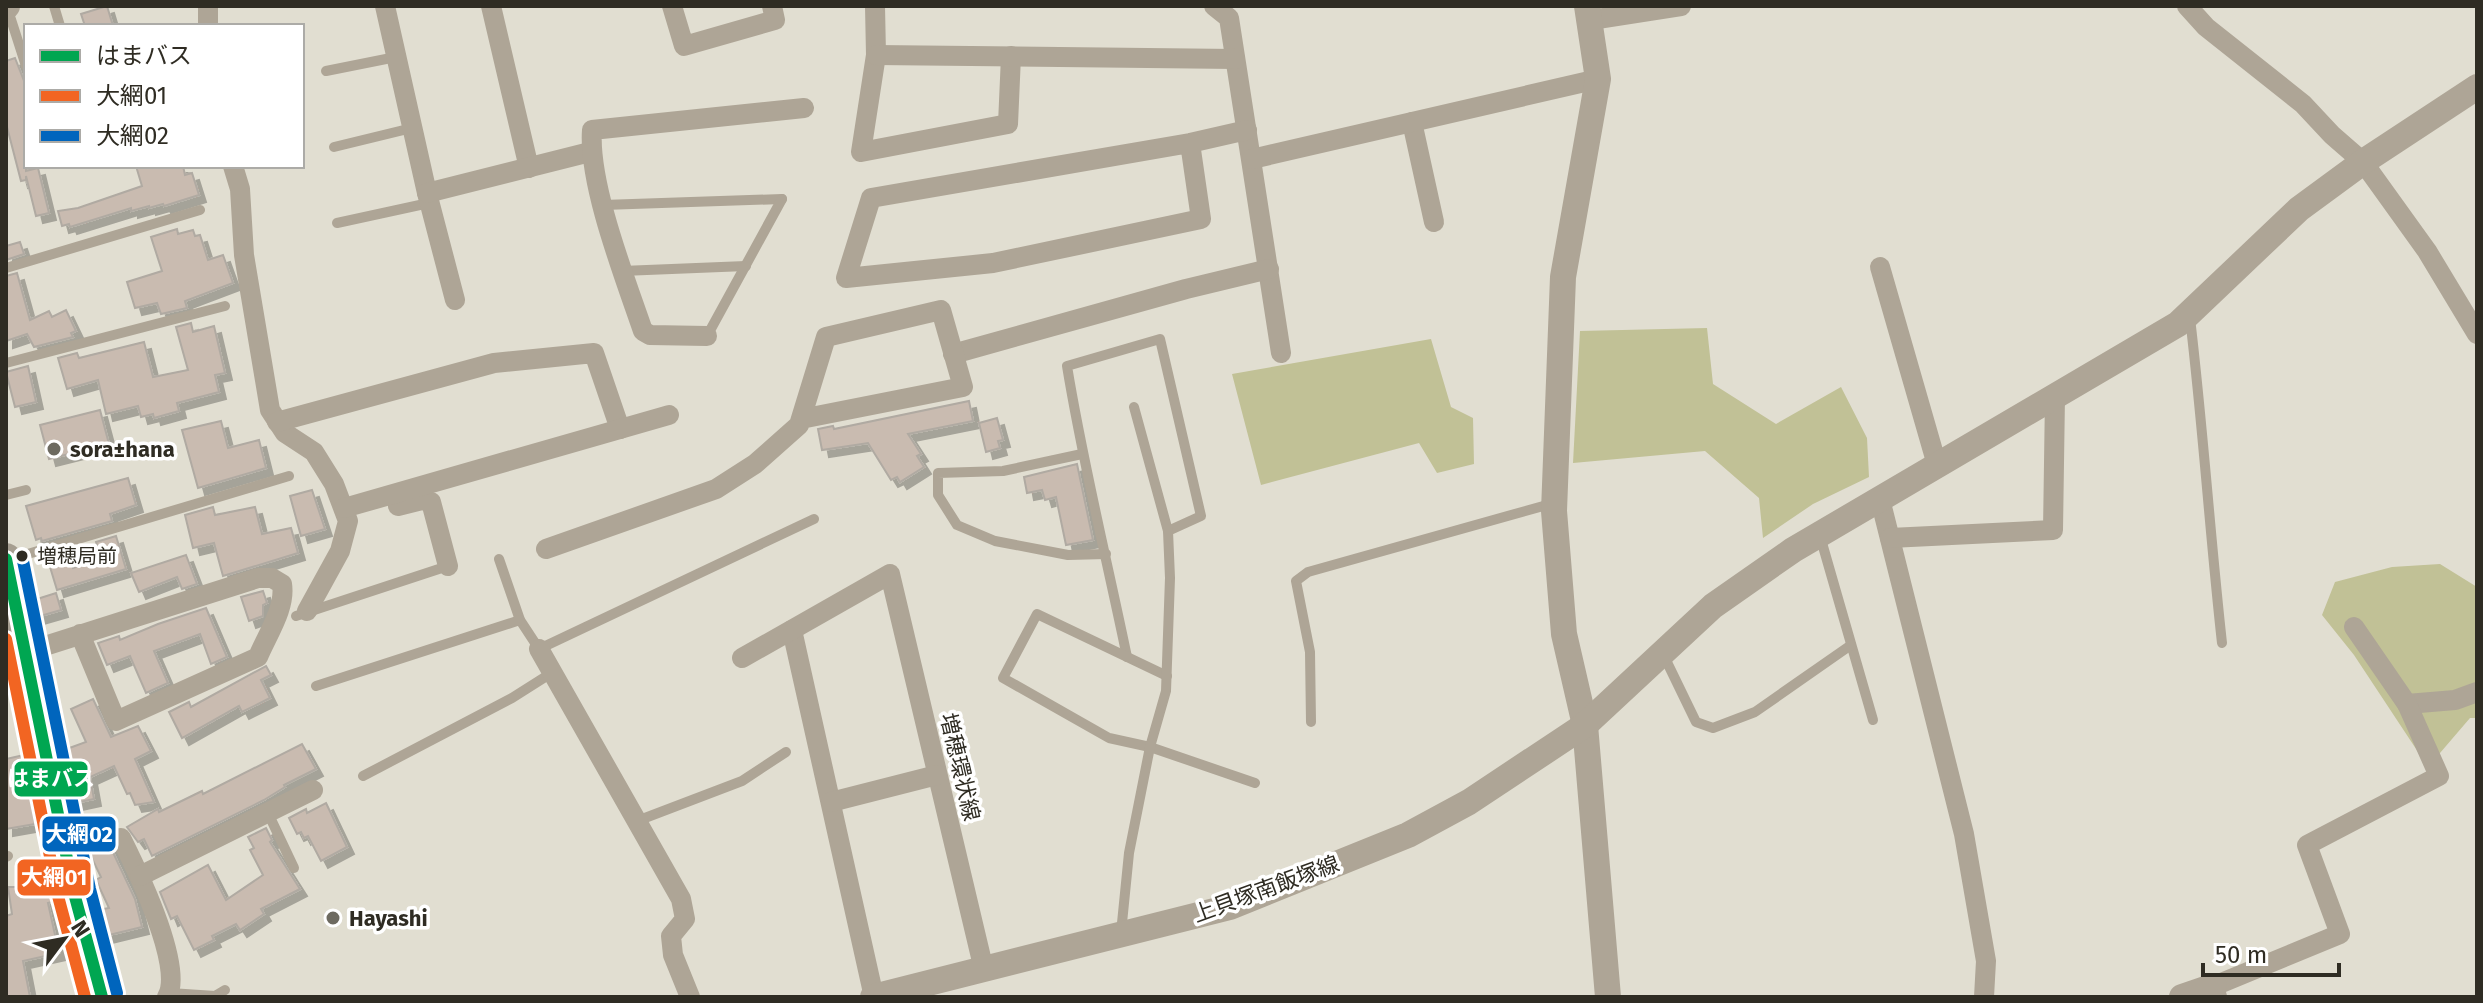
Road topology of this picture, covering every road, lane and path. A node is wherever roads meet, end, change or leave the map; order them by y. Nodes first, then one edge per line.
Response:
1 (7, 6) edge
2 (385, 6) edge
3 (491, 6) edge
4 (672, 6) edge
5 (772, 6) edge
6 (875, 6) edge
7 (1214, 6) edge
8 (1681, 6) edge
9 (2187, 6) edge
10 (1589, 13) edge
11 (876, 55) junction
12 (1011, 56) junction
13 (396, 57) junction
14 (1235, 59) junction
15 (24, 60) edge
16 (326, 71) dead end
17 (1598, 79) junction
18 (2477, 87) edge
19 (804, 108) dead end
20 (1412, 122) junction
21 (412, 128) junction
22 (1247, 130) junction
23 (1190, 143) junction
24 (334, 147) dead end
25 (590, 152) junction
26 (1252, 159) junction
27 (2363, 162) junction
28 (234, 168) edge
29 (529, 168) junction
30 (428, 198) junction
31 (603, 205) junction
32 (200, 210) dead end
33 (1434, 222) dead end
34 (337, 223) dead end
35 (746, 266) junction
36 (1880, 267) dead end
37 (6, 268) edge
38 (1269, 269) junction
39 (622, 271) junction
40 (455, 300) dead end
41 (225, 306) dead end
42 (2190, 312) junction
43 (2477, 334) edge
44 (707, 336) joint
45 (1281, 353) dead end
46 (953, 354) junction
47 (6, 363) edge
48 (2055, 396) junction
49 (1134, 407) dead end
50 (669, 415) dead end
51 (801, 419) junction
52 (277, 422) junction
53 (620, 429) junction
54 (1082, 454) junction
55 (1937, 465) junction
56 (289, 476) dead end
57 (26, 490) dead end
58 (6, 495) edge
59 (1880, 499) junction
60 (1555, 503) junction
61 (346, 514) junction
62 (814, 519) dead end
63 (1168, 531) junction
64 (1819, 534) junction
65 (1890, 538) junction
66 (546, 549) dead end
67 (1106, 554) junction
68 (499, 559) dead end
69 (6, 560) edge
70 (452, 564) joint
71 (294, 612) junction
72 (520, 620) junction
73 (2354, 627) dead end
74 (792, 630) junction
75 (80, 634) junction
76 (2222, 643) dead end
77 (1851, 645) junction
78 (539, 649) junction
79 (26, 652) junction
80 (1662, 653) junction
81 (1127, 657) junction
82 (742, 658) dead end
83 (553, 672) junction
84 (1167, 676) junction
85 (316, 686) dead end
86 (2477, 692) edge
87 (2407, 704) junction
88 (1873, 720) dead end
89 (1311, 722) dead end
90 (1585, 725) junction
91 (1150, 747) junction
92 (786, 752) dead end
93 (937, 775) junction
94 (363, 776) dead end
95 (1255, 783) dead end
96 (313, 790) dead end
97 (831, 802) junction
98 (268, 813) junction
99 (637, 821) junction
100 (121, 838) dead end
101 (294, 868) dead end
102 (140, 876) junction
103 (1121, 935) junction
104 (984, 970) junction
105 (225, 990) dead end
106 (2215, 991) edge
107 (168, 995) edge
108 (102, 997) edge
109 (690, 997) edge
110 (873, 997) edge
111 (1608, 997) edge
112 (1984, 997) edge
113 (2182, 997) edge

1 - 15 lane
2 - 13 street
3 - 29 street
4 - 5 street
6 - 11 street
7 - 14 street
8 - 10 street
9 - 27 street
10 - 17 street
11 - 12 street
11 - 12 street
12 - 14 street
13 - 16 lane
13 - 21 street
14 - 22 street
17 - 20 street
17 - 60 street
18 - 27 street, 上貝塚南飯塚線
19 - 25 street
20 - 26 street
20 - 33 street
21 - 24 lane
21 - 30 street
22 - 23 street
22 - 26 street
23 - 23 street
25 - 29 street
25 - 31 street
26 - 38 street
27 - 42 street, 上貝塚南飯塚線
27 - 43 street
28 - 52 street
29 - 30 street
30 - 34 lane
30 - 40 street
31 - 35 lane
31 - 39 street
32 - 37 lane
35 - 39 lane
35 - 44 lane
36 - 55 street
38 - 45 street
38 - 46 street
39 - 44 street
41 - 47 lane
42 - 48 street, 上貝塚南飯塚線
42 - 76 lane
46 - 51 street
46 - 51 street
48 - 55 street, 上貝塚南飯塚線
48 - 65 street
49 - 63 lane
50 - 53 street
51 - 66 street
52 - 53 street
52 - 61 street
53 - 61 street
54 - 63 lane
54 - 67 lane
54 - 67 lane
55 - 59 street, 上貝塚南飯塚線
56 - 69 lane
57 - 58 lane
59 - 64 street, 上貝塚南飯塚線
59 - 65 street
60 - 89 lane
60 - 90 street
61 - 70 street
61 - 71 street
62 - 78 lane
63 - 84 lane
64 - 77 lane
64 - 80 street, 上貝塚南飯塚線
65 - 112 street
67 - 81 lane
68 - 72 lane
69 - 79 main road
70 - 71 lane
71 - 75 street
71 - 75 street
72 - 78 lane
72 - 85 lane
73 - 87 street
74 - 82 street
74 - 93 street, 増穂環状線
74 - 97 street
75 - 79 street
77 - 80 lane
77 - 88 lane
78 - 83 street
79 - 108 main road
80 - 90 street, 上貝塚南飯塚線
81 - 84 lane
81 - 91 lane
83 - 94 lane
83 - 99 street
84 - 91 lane
86 - 87 street
87 - 106 street
90 - 103 street, 上貝塚南飯塚線
90 - 111 street
91 - 95 lane
91 - 103 lane
92 - 99 lane
93 - 97 street
93 - 104 street, 増穂環状線
96 - 98 street
97 - 110 street
98 - 101 lane
98 - 102 street
99 - 109 street
100 - 102 street
102 - 107 street
103 - 104 street, 上貝塚南飯塚線
104 - 110 street, 上貝塚南飯塚線
105 - 107 lane
106 - 113 street

